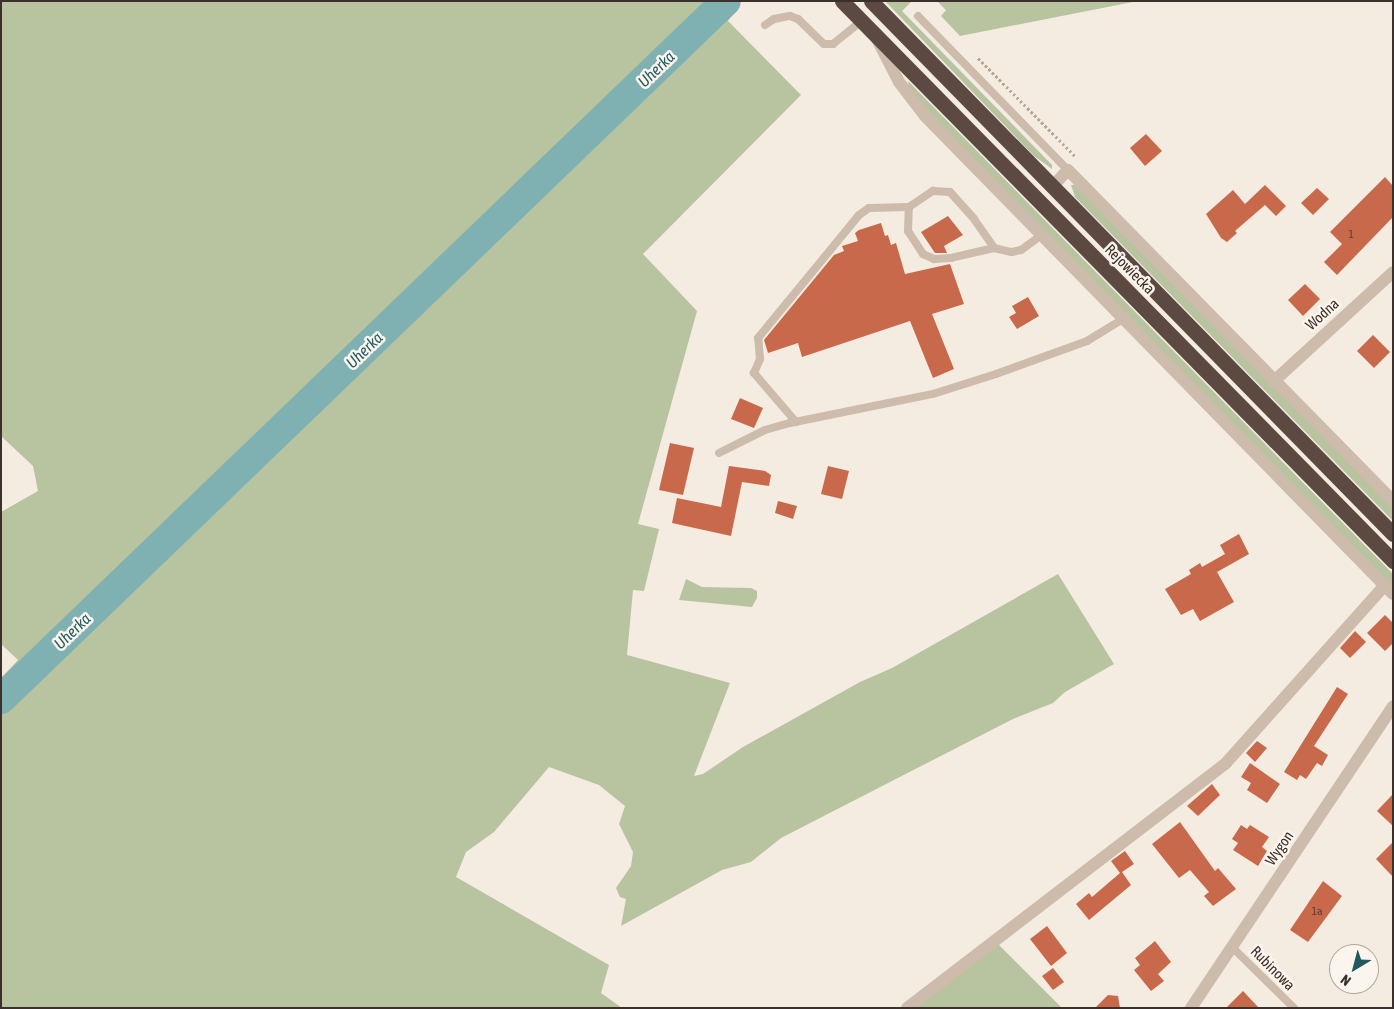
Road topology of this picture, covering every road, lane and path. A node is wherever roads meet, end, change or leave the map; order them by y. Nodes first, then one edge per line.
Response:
1 (842, 1) edge
2 (871, 1) edge
3 (918, 16) dead end
4 (861, 21) junction
5 (765, 25) dead end
6 (875, 35) junction
7 (1068, 170) junction
8 (1052, 188) junction
9 (909, 207) junction
10 (1042, 235) junction
11 (994, 248) junction
12 (1393, 272) edge
13 (1123, 319) junction
14 (1273, 382) junction
15 (796, 422) junction
16 (719, 452) dead end
17 (1393, 501) edge
18 (1393, 534) edge
19 (1393, 561) edge
20 (1388, 590) edge
21 (1393, 706) edge
22 (1232, 947) junction
23 (907, 1008) edge
24 (1191, 1008) edge
25 (1294, 1008) edge

1 - 4 highway, Rejowiecka
2 - 8 highway, Rejowiecka
3 - 7 lane
4 - 5 lane
4 - 6 highway, Rejowiecka
6 - 10 street
6 - 19 highway, Rejowiecka
7 - 8 street
7 - 14 street
8 - 18 highway, Rejowiecka
9 - 11 lane
9 - 11 lane
9 - 15 lane
10 - 11 lane
10 - 13 street
12 - 14 street, Wodna
13 - 15 lane
13 - 20 street
14 - 17 street
15 - 16 lane
20 - 23 street
21 - 22 street, Wygon
22 - 24 street, Wygon
22 - 25 lane, Rubinowa

